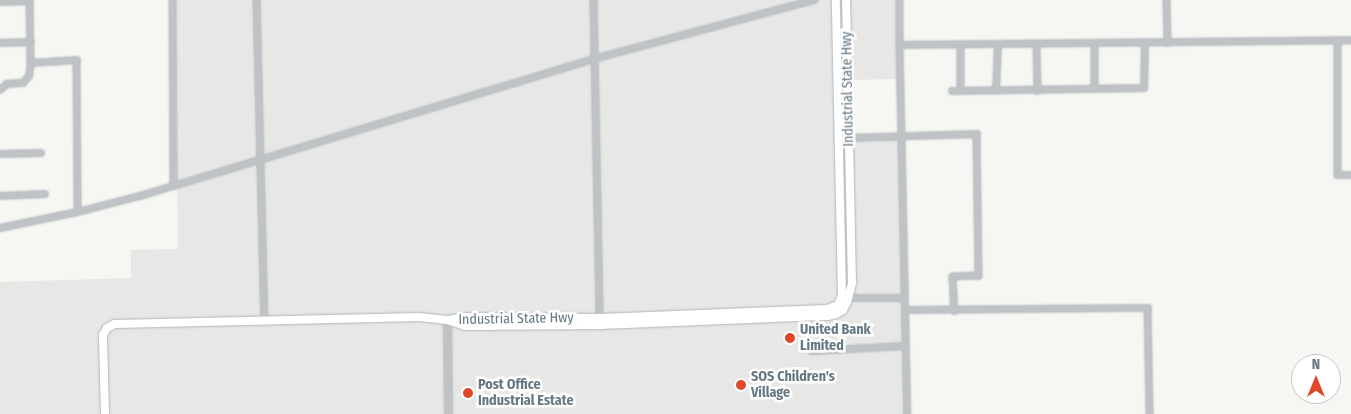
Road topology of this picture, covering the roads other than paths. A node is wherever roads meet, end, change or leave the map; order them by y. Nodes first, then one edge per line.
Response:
1 (173, 0) edge
2 (257, 0) edge
3 (594, 0) edge
4 (814, 0) edge
5 (836, 0) edge
6 (846, 0) edge
7 (900, 0) edge
8 (1167, 0) edge
9 (30, 1) edge
10 (0, 2) edge
11 (837, 36) junction
12 (847, 36) junction
13 (1351, 40) edge
14 (1338, 41) junction
15 (30, 42) junction
16 (0, 43) edge
17 (1168, 43) junction
18 (1095, 44) junction
19 (1145, 44) junction
20 (900, 45) junction
21 (961, 45) junction
22 (998, 45) junction
23 (1037, 45) junction
24 (596, 59) junction
25 (31, 63) junction
26 (1095, 89) junction
27 (0, 90) edge
28 (952, 91) dead end
29 (961, 91) junction
30 (996, 91) junction
31 (1038, 91) junction
32 (901, 137) junction
33 (849, 138) junction
34 (41, 153) dead end
35 (0, 154) edge
36 (260, 159) junction
37 (1351, 174) edge
38 (174, 186) junction
39 (45, 194) dead end
40 (0, 196) edge
41 (78, 212) junction
42 (0, 228) edge
43 (850, 298) junction
44 (905, 298) junction
45 (905, 310) junction
46 (955, 311) junction
47 (265, 320) junction
48 (447, 320) junction
49 (600, 321) junction
50 (906, 346) junction
51 (811, 351) dead end
52 (105, 414) edge
53 (448, 414) edge
54 (908, 414) edge
55 (1150, 414) edge

1 - 38 street
2 - 36 street
3 - 24 street
4 - 24 street
5 - 11 main road, Industrial State Hwy
6 - 12 main road, Industrial State Hwy
7 - 20 street
8 - 17 street
9 - 10 street
9 - 15 street
11 - 12 main road
11 - 49 main road, Industrial State Hwy
12 - 33 main road, Industrial State Hwy
13 - 14 street
14 - 17 street
14 - 37 street
15 - 16 street
15 - 25 street
17 - 19 street
18 - 19 street
18 - 23 street
18 - 26 street
19 - 26 street
20 - 21 street
20 - 32 street
21 - 22 street
21 - 29 street
22 - 23 street
22 - 30 street
23 - 31 street
24 - 36 street
24 - 49 street
25 - 27 street
25 - 41 street
26 - 31 street
28 - 29 street
29 - 30 street
30 - 31 street
32 - 33 street
32 - 44 street
32 - 46 street
33 - 43 main road, Industrial State Hwy
34 - 35 street
36 - 38 street
36 - 47 street
38 - 41 street
39 - 40 street
41 - 42 street
43 - 44 street
43 - 49 main road, Industrial State Hwy
44 - 45 street
45 - 46 street
45 - 50 street
46 - 55 street
47 - 48 main road, Industrial State Hwy
47 - 52 main road, Industrial State Hwy
48 - 49 main road, Industrial State Hwy
48 - 53 street
50 - 51 street
50 - 54 street

